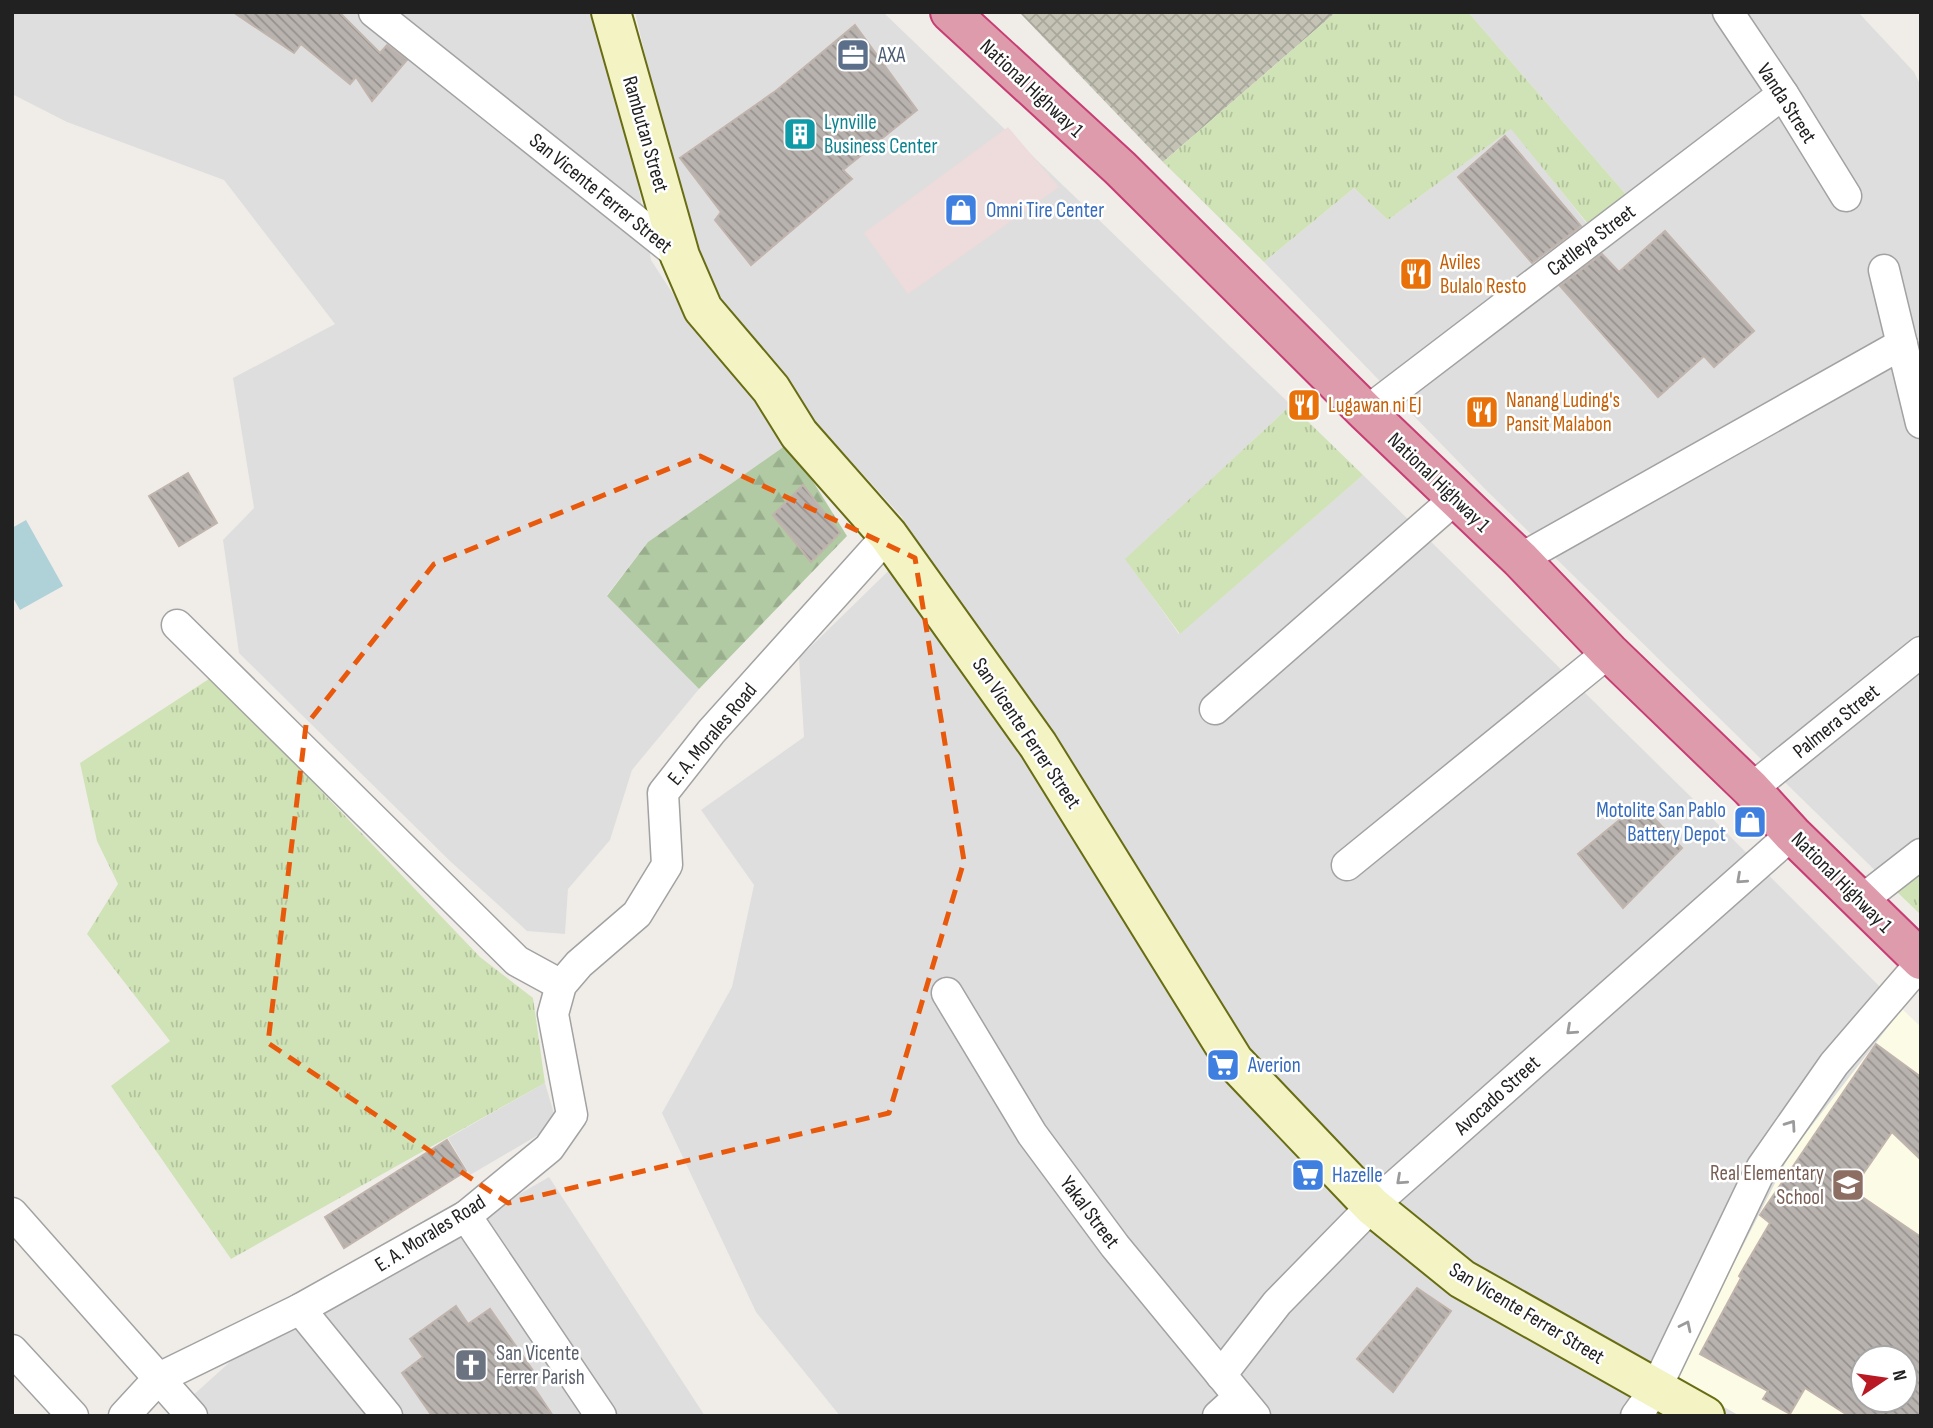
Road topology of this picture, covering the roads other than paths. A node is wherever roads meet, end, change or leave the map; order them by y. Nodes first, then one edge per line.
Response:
1 (374, 12) edge
2 (611, 12) edge
3 (950, 12) edge
4 (1728, 12) edge
5 (1783, 94) junction
6 (1846, 196) dead end
7 (680, 257) junction
8 (1884, 270) dead end
9 (1902, 344) junction
10 (1366, 412) junction
11 (1921, 423) edge
12 (1456, 498) junction
13 (888, 536) junction
14 (1520, 559) junction
15 (177, 625) dead end
16 (1609, 652) junction
17 (1921, 652) edge
18 (1216, 709) dead end
19 (1751, 789) junction
20 (1793, 834) junction
21 (1921, 854) edge
22 (1347, 864) dead end
23 (1862, 900) junction
24 (1921, 962) edge
25 (561, 985) junction
26 (947, 993) dead end
27 (1372, 1206) junction
28 (12, 1213) edge
29 (466, 1216) junction
30 (300, 1309) junction
31 (12, 1350) edge
32 (159, 1378) junction
33 (1233, 1401) edge
34 (1646, 1402) edge
35 (73, 1416) edge
36 (124, 1416) edge
37 (192, 1416) edge
38 (387, 1416) edge
39 (601, 1416) edge
40 (1705, 1416) edge

1 - 7 street, San Vicente Ferrer Street
2 - 7 street, Rambutan Street
3 - 10 highway, National Highway 1
4 - 5 street, Vanda Street
5 - 6 street, Vanda Street
5 - 10 street, Catlleya Street
7 - 13 street, San Vicente Ferrer Street
8 - 9 street
9 - 11 street
9 - 14 street
10 - 12 highway, National Highway 1
12 - 14 highway, National Highway 1
12 - 18 street
13 - 25 street, E. A. Morales Road
13 - 27 street, San Vicente Ferrer Street
14 - 16 highway, National Highway 1
15 - 25 street
16 - 19 highway, National Highway 1
16 - 22 street
17 - 19 street, Palmera Street
19 - 20 highway, National Highway 1
20 - 23 highway, National Highway 1
20 -> 27 street, Avocado Street
21 - 23 street
23 - 24 highway, National Highway 1
34 -> 24 street
25 - 29 street, E. A. Morales Road
26 - 33 street, Yakal Street
27 - 33 street, Avocado Street
27 - 34 street, San Vicente Ferrer Street
28 - 32 street
29 - 30 street, E. A. Morales Road
29 - 39 street
30 - 32 street, E. A. Morales Road
30 - 38 street
31 - 35 street
32 - 36 street
32 - 37 street
34 - 40 street, San Vicente Ferrer Street

